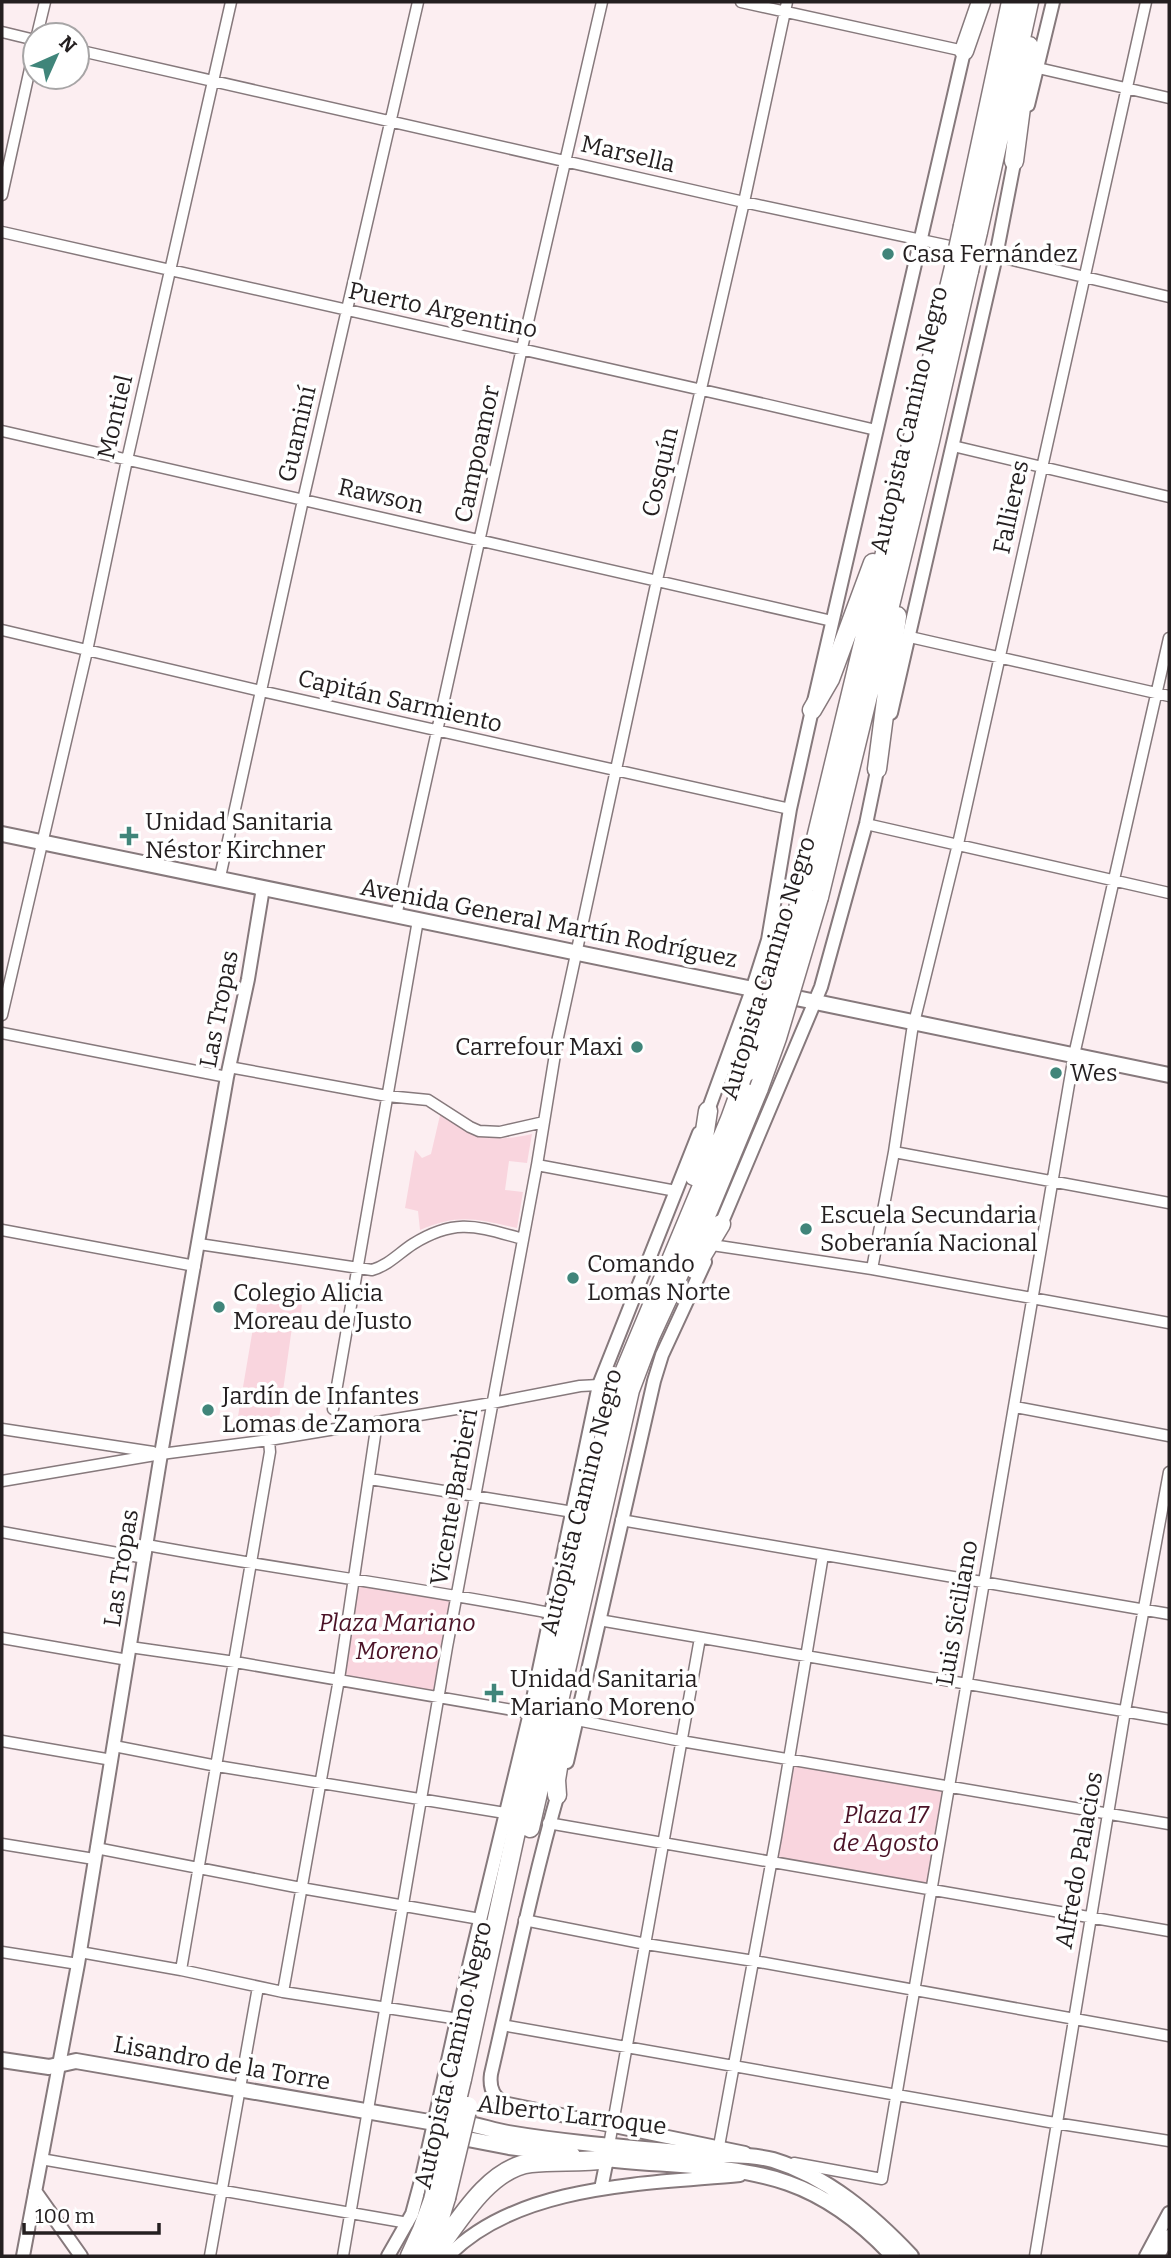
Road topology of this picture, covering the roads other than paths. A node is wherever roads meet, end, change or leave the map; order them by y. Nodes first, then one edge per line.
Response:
1 (45, 2) edge
2 (230, 2) edge
3 (418, 2) edge
4 (602, 2) edge
5 (741, 2) edge
6 (975, 2) edge
7 (981, 2) edge
8 (1011, 2) edge
9 (1028, 2) edge
10 (1037, 2) edge
11 (1053, 2) edge
12 (1146, 2) edge
13 (786, 7) edge
14 (40, 21) edge
15 (2, 32) edge
16 (21, 37) edge
17 (964, 51) junction
18 (91, 53) edge
19 (1038, 68) junction
20 (212, 80) junction
21 (1126, 89) junction
22 (25, 91) edge
23 (1169, 98) edge
24 (391, 121) junction
25 (565, 161) junction
26 (1014, 161) junction
27 (2, 195) edge
28 (744, 202) junction
29 (970, 229) junction
30 (2, 232) edge
31 (921, 240) junction
32 (996, 256) junction
33 (962, 269) junction
34 (169, 270) junction
35 (1083, 276) junction
36 (1169, 297) edge
37 (346, 311) junction
38 (522, 348) junction
39 (701, 389) junction
40 (876, 430) junction
41 (2, 431) edge
42 (930, 441) junction
43 (953, 446) junction
44 (127, 460) junction
45 (1041, 468) junction
46 (899, 495) junction
47 (1169, 497) edge
48 (303, 500) junction
49 (480, 541) junction
50 (657, 580) junction
51 (832, 621) junction
52 (2, 630) edge
53 (910, 637) junction
54 (1169, 638) edge
55 (86, 651) junction
56 (1000, 656) junction
57 (261, 691) junction
58 (1156, 693) junction
59 (1169, 696) edge
60 (812, 710) junction
61 (436, 730) junction
62 (877, 769) junction
63 (615, 771) junction
64 (790, 809) junction
65 (866, 824) junction
66 (2, 834) edge
67 (42, 842) junction
68 (958, 844) junction
69 (220, 877) junction
70 (1115, 880) junction
71 (263, 888) junction
72 (811, 892) junction
73 (1169, 893) edge
74 (396, 916) junction
75 (418, 920) junction
76 (575, 952) junction
77 (753, 987) junction
78 (817, 1000) junction
79 (2, 1015) edge
80 (915, 1021) junction
81 (2, 1034) edge
82 (1074, 1055) junction
83 (228, 1072) junction
84 (1169, 1074) edge
85 (387, 1096) junction
86 (708, 1111) junction
87 (544, 1122) junction
88 (894, 1152) junction
89 (537, 1165) junction
90 (1052, 1182) junction
91 (676, 1191) junction
92 (1169, 1203) edge
93 (721, 1224) junction
94 (2, 1230) edge
95 (523, 1239) junction
96 (199, 1244) junction
97 (712, 1245) junction
98 (195, 1266) junction
99 (872, 1269) junction
100 (357, 1270) junction
101 (1032, 1298) junction
102 (1169, 1323) edge
103 (641, 1329) junction
104 (598, 1385) junction
105 (631, 1390) junction
106 (492, 1403) junction
107 (1015, 1407) junction
108 (333, 1409) dead end
109 (377, 1422) junction
110 (2, 1429) edge
111 (1169, 1436) edge
112 (269, 1440) junction
113 (162, 1454) junction
114 (1169, 1472) edge
115 (370, 1479) junction
116 (2, 1481) edge
117 (474, 1496) junction
118 (579, 1516) junction
119 (621, 1520) junction
120 (2, 1532) edge
121 (146, 1551) junction
122 (823, 1555) junction
123 (250, 1564) junction
124 (354, 1578) junction
125 (984, 1581) junction
126 (458, 1595) junction
127 (1144, 1609) junction
128 (550, 1614) junction
129 (578, 1614) junction
130 (1169, 1614) edge
131 (599, 1620) junction
132 (2, 1638) edge
133 (700, 1638) junction
134 (129, 1653) junction
135 (806, 1656) junction
136 (235, 1662) junction
137 (339, 1679) junction
138 (966, 1683) junction
139 (439, 1698) junction
140 (1125, 1711) junction
141 (530, 1713) junction
142 (1169, 1719) edge
143 (576, 1720) junction
144 (2, 1741) edge
145 (681, 1741) junction
146 (114, 1746) junction
147 (112, 1760) junction
148 (789, 1760) junction
149 (217, 1766) junction
150 (321, 1783) junction
151 (948, 1785) junction
152 (557, 1795) junction
153 (421, 1800) junction
154 (505, 1813) junction
155 (1109, 1813) junction
156 (548, 1823) junction
157 (1169, 1824) edge
158 (664, 1843) junction
159 (2, 1844) edge
160 (95, 1854) junction
161 (772, 1861) junction
162 (198, 1867) junction
163 (301, 1888) junction
164 (930, 1889) junction
165 (402, 1905) junction
166 (1091, 1917) junction
167 (480, 1919) junction
168 (524, 1920) junction
169 (1169, 1931) edge
170 (646, 1944) junction
171 (2, 1952) edge
172 (79, 1958) junction
173 (754, 1961) junction
174 (181, 1970) junction
175 (258, 1987) junction
176 (914, 1990) junction
177 (283, 1992) junction
178 (386, 2008) junction
179 (459, 2019) junction
180 (1073, 2019) junction
181 (502, 2025) junction
182 (1169, 2036) edge
183 (628, 2047) junction
184 (2, 2060) edge
185 (58, 2065) junction
186 (734, 2066) junction
187 (468, 2080) junction
188 (240, 2091) junction
189 (895, 2093) junction
190 (368, 2110) junction
191 (435, 2123) junction
192 (1055, 2123) junction
193 (613, 2124) junction
194 (1169, 2141) edge
195 (719, 2146) junction
196 (608, 2153) junction
197 (41, 2159) junction
198 (769, 2160) junction
199 (747, 2174) junction
200 (601, 2189) junction
201 (35, 2190) junction
202 (222, 2192) junction
203 (440, 2199) junction
204 (1169, 2213) edge
205 (351, 2214) junction
206 (408, 2223) junction
207 (1169, 2236) edge
208 (1152, 2255) edge
209 (23, 2256) edge
210 (81, 2256) edge
211 (210, 2256) edge
212 (343, 2256) edge
213 (387, 2256) edge
214 (410, 2256) edge
215 (422, 2256) edge
216 (433, 2256) edge
217 (449, 2256) edge
218 (893, 2256) edge
219 (911, 2256) edge
220 (1035, 2256) edge

1 - 14 street
2 - 20 street, Montiel
3 - 24 street, Guaminí
4 - 25 street, Campoamor
5 - 13 street
6 - 17 street
7 - 17 highway
8 - 29 highway, Autopista Camino Negro
9 - 29 highway, Autopista Camino Negro
10 - 26 highway
11 - 19 street
12 - 21 street, Fallieres
13 - 17 street
13 - 28 street, Cosquín
15 - 16 street
17 - 31 street
18 - 20 street, Marsella
19 - 21 street
19 - 26 street
20 - 24 street, Marsella
20 - 34 street, Montiel
21 - 23 street
21 - 35 street, Fallieres
22 - 27 street
24 - 25 street, Marsella
24 - 37 street, Guaminí
25 - 28 street, Marsella
25 - 38 street, Campoamor
26 - 32 street
28 - 31 street, Marsella
28 - 39 street, Cosquín
29 - 33 highway, Autopista Camino Negro, bridge
30 - 34 street, Puerto Argentino
31 - 32 street, Marsella
31 - 40 street
32 - 35 street, Marsella
32 - 43 street
33 - 42 highway, Autopista Camino Negro
33 - 46 highway, Autopista Camino Negro
34 - 37 street, Puerto Argentino
34 - 44 street, Montiel
35 - 36 street, Marsella
35 - 45 street, Fallieres
37 - 38 street, Puerto Argentino
37 - 48 street, Guaminí
38 - 39 street, Puerto Argentino
38 - 49 street, Campoamor
39 - 40 street, Puerto Argentino
39 - 50 street, Cosquín
40 - 51 street
41 - 44 street, Rawson
42 - 62 highway
42 - 72 highway, Autopista Camino Negro
43 - 45 street
43 - 53 street
44 - 48 street, Rawson
44 - 55 street, Montiel
45 - 47 street
45 - 56 street, Fallieres
46 - 60 highway
46 - 72 highway, Autopista Camino Negro
48 - 49 street, Rawson
48 - 57 street, Guaminí
49 - 50 street, Rawson
49 - 61 street, Campoamor
50 - 51 street, Rawson
50 - 63 street, Cosquín
51 - 60 street
52 - 55 street, Capitán Sarmiento
53 - 56 street
53 - 62 street
54 - 58 street, Luis Siciliano
55 - 57 street, Capitán Sarmiento
55 - 67 street, Montiel
56 - 58 street
56 - 68 street, Fallieres
57 - 61 street, Capitán Sarmiento
57 - 69 street, Guaminí
58 - 59 street
58 - 70 street, Luis Siciliano
60 - 64 street
61 - 63 street, Capitán Sarmiento
61 - 74 street, Campoamor
62 - 65 street
63 - 64 street, Capitán Sarmiento
63 - 76 street, Cosquín
64 - 77 street
65 - 68 street
65 - 78 street
66 - 67 main road, Avenida General Martín Rodríguez
67 - 69 main road, Avenida General Martín Rodríguez
67 - 79 street, Montiel
68 - 70 street
68 - 80 street, Fallieres
69 - 71 main road, Avenida General Martín Rodríguez
70 - 73 street
70 - 82 street, Luis Siciliano
71 - 74 main road, Avenida General Martín Rodríguez
71 - 83 street, Las Tropas
72 - 103 highway, Autopista Camino Negro, bridge
72 - 105 highway, Autopista Camino Negro, bridge
74 - 75 main road, Avenida General Martín Rodríguez
75 - 76 main road, Avenida General Martín Rodríguez
75 - 85 street
76 - 77 main road, Avenida General Martín Rodríguez
76 - 87 street, Vicente Barbieri
77 - 78 main road, Avenida General Martín Rodríguez
77 - 86 street
78 - 80 main road, Avenida General Martín Rodríguez
78 - 93 street
80 - 82 main road, Avenida General Martín Rodríguez
80 - 88 street, Fallieres
81 - 83 street
82 - 84 main road, Avenida General Martín Rodríguez
82 - 90 street, Luis Siciliano
83 - 85 street
83 - 96 street, Las Tropas
85 - 87 street
85 - 100 street
86 - 91 street
86 - 103 highway
87 - 89 street, Vicente Barbieri
88 - 90 street
88 - 99 street, Fallieres
89 - 91 street
89 - 95 street, Vicente Barbieri
90 - 92 street
90 - 101 street, Luis Siciliano
91 - 104 street
93 - 97 street
93 - 105 highway
94 - 98 street
95 - 100 street
95 - 106 street, Vicente Barbieri
96 - 98 street, Las Tropas
96 - 100 street
97 - 99 street
97 - 119 street
98 - 113 street, Las Tropas
99 - 101 street
100 - 108 street
101 - 102 street
101 - 107 street, Luis Siciliano
103 - 118 highway, Autopista Camino Negro
104 - 106 street
104 - 118 street
105 - 129 highway, Autopista Camino Negro
106 - 109 street
106 - 117 street, Vicente Barbieri
107 - 111 street
107 - 125 street, Luis Siciliano
109 - 112 street
109 - 115 street
110 - 113 street
112 - 113 street
112 - 123 street
113 - 116 street
113 - 121 street, Las Tropas
114 - 127 street, Alfredo Palacios
115 - 117 street
115 - 124 street
117 - 118 street
117 - 126 street, Vicente Barbieri
118 - 128 highway
118 - 187 highway, Autopista Camino Negro
119 - 122 street
119 - 131 street
120 - 121 street
121 - 123 street
121 - 134 street, Las Tropas
122 - 125 street
122 - 135 street
123 - 124 street
123 - 136 street
124 - 126 street
124 - 137 street
125 - 127 street
125 - 138 street, Luis Siciliano
126 - 128 street
126 - 139 street, Vicente Barbieri
127 - 130 street
127 - 140 street, Alfredo Palacios
128 - 141 street
129 - 152 highway
129 - 187 highway, Autopista Camino Negro
131 - 133 street
131 - 143 street
132 - 134 street
133 - 135 street
133 - 145 street
134 - 136 street
134 - 146 street, Las Tropas
135 - 138 street
135 - 148 street
136 - 137 street
136 - 149 street
137 - 139 street
137 - 150 street
138 - 140 street
138 - 151 street, Luis Siciliano
139 - 141 street
139 - 153 street, Vicente Barbieri
140 - 142 street
140 - 155 street, Alfredo Palacios
141 - 154 street
143 - 145 street
143 - 152 street
144 - 147 street
145 - 148 street
145 - 158 street
146 - 147 street, Las Tropas
146 - 149 street
147 - 160 street, Las Tropas
148 - 151 street
148 - 161 street
149 - 150 street
149 - 162 street
150 - 153 street
150 - 163 street
151 - 155 street
151 - 164 street, Luis Siciliano
152 - 156 street
153 - 154 street
153 - 165 street, Vicente Barbieri
154 - 167 street
155 - 157 street
155 - 166 street, Alfredo Palacios
156 - 158 street
156 - 168 street
158 - 161 street
158 - 170 street
159 - 160 street
160 - 162 street
160 - 172 street, Las Tropas
161 - 164 street
161 - 173 street
162 - 163 street
162 - 174 street
163 - 165 street
163 - 177 street
164 - 166 street
164 - 176 street, Luis Siciliano
165 - 167 street
165 - 178 street, Vicente Barbieri
166 - 169 street
166 - 180 street, Alfredo Palacios
167 - 179 street
168 - 170 street
168 - 181 street
170 - 173 street
170 - 183 street
171 - 172 street
172 - 174 street
172 - 185 street, Las Tropas
173 - 176 street
173 - 186 street
174 - 175 street
175 - 177 street
175 - 188 street
176 - 180 street
176 - 189 street, Luis Siciliano
177 - 178 street
178 - 179 street
178 - 190 street, Vicente Barbieri
179 - 191 street
180 - 182 street
180 - 192 street, Alfredo Palacios
181 - 183 street
181 - 193 street
183 - 186 street
183 - 193 street
184 - 185 main road, Lisandro de la Torre
185 - 188 main road, Lisandro de la Torre
185 - 197 street, Las Tropas
186 - 189 street
186 - 195 street
187 - 203 highway, Autopista Camino Negro, bridge
188 - 190 main road, Lisandro de la Torre
188 - 202 street
189 - 192 street
189 - 198 street, Luis Siciliano
190 - 191 main road, Lisandro de la Torre
190 - 205 street, Vicente Barbieri
191 - 196 main road, Alberto Larroque
191 - 206 street
192 - 194 street
192 - 220 street, Alfredo Palacios
193 - 195 street
193 - 196 street
195 - 198 street
196 - 198 main road, Alberto Larroque
196 - 199 main road, Alberto Larroque
196 - 200 street
196 - 216 highway
197 - 201 street, Las Tropas
197 - 202 street
198 - 219 main road, Alberto Larroque
199 - 200 street
199 - 218 main road, Alberto Larroque
200 - 217 street
201 - 209 street, Las Tropas
201 - 210 street
202 - 205 street
202 - 211 street
203 - 214 highway, Autopista Camino Negro
203 - 215 highway, Autopista Camino Negro
204 - 208 street
205 - 206 street
205 - 212 street, Vicente Barbieri
206 - 213 street
207 - 208 street

